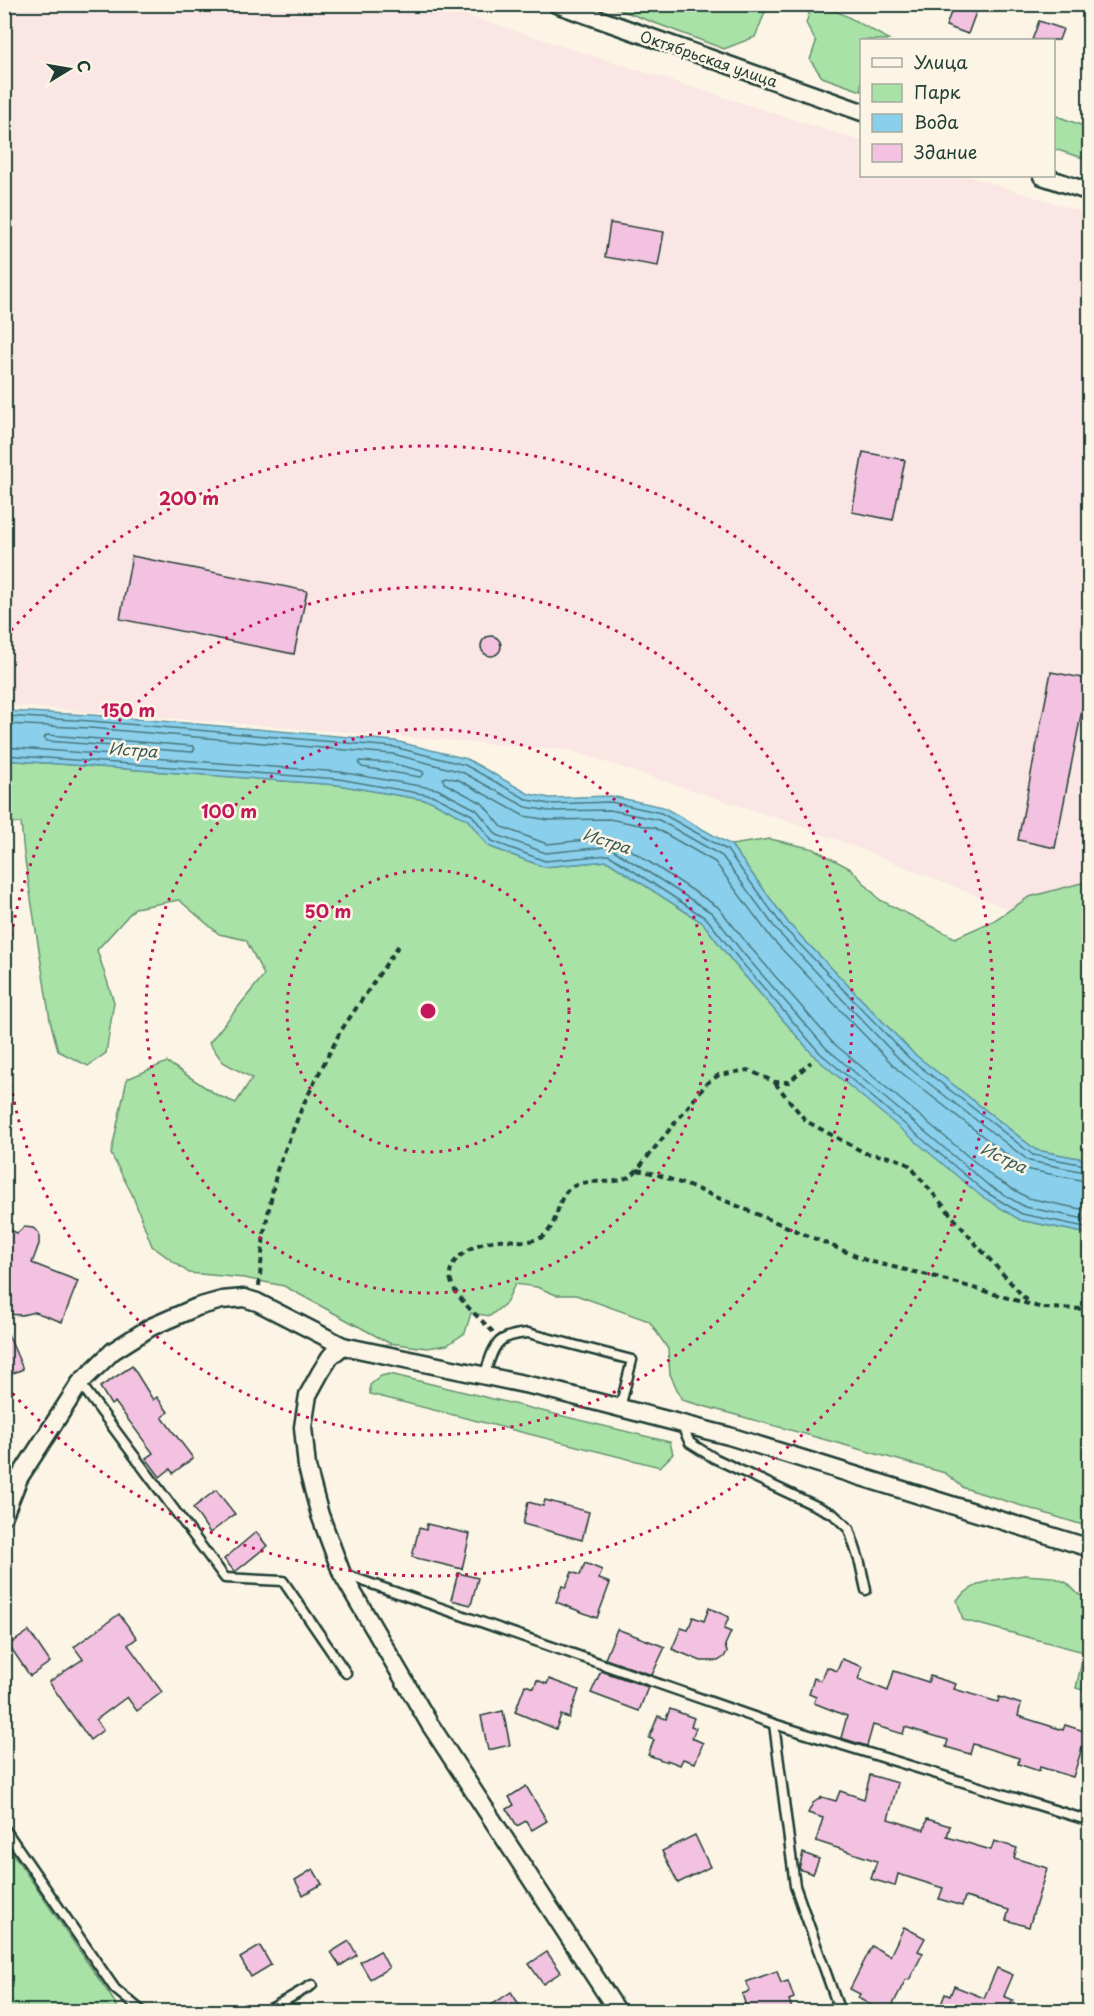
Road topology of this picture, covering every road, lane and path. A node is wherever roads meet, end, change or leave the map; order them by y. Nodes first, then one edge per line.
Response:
1 (556, 4) edge
2 (860, 112) edge
3 (1045, 177) edge
4 (1089, 192) edge
5 (399, 945) dead end
6 (811, 1062) dead end
7 (775, 1082) junction
8 (637, 1170) junction
9 (257, 1302) junction
10 (1030, 1304) junction
11 (1089, 1309) edge
12 (500, 1339) junction
13 (343, 1346) junction
14 (484, 1376) junction
15 (80, 1383) junction
16 (620, 1408) junction
17 (681, 1424) junction
18 (4, 1515) edge
19 (1089, 1548) edge
20 (342, 1574) junction
21 (866, 1590) dead end
22 (346, 1673) dead end
23 (774, 1724) junction
24 (1089, 1821) edge
25 (4, 1828) edge
26 (312, 1985) dead end
27 (143, 2012) edge
28 (262, 2012) edge
29 (618, 2012) edge
30 (840, 2012) edge

1 - 2 street, Октябрьская улица
3 - 4 street
5 - 9 path
6 - 7 path
7 - 8 path
7 - 10 path
8 - 10 path
8 - 12 path
9 - 13 street
9 - 15 street
10 - 11 path
12 - 14 lane
12 - 16 lane
13 - 14 street
13 - 20 street
14 - 16 street
15 - 18 street
15 - 22 lane
16 - 17 street
17 - 19 street
17 - 21 lane
20 - 23 lane
20 - 29 street
23 - 24 lane
23 - 30 lane
25 - 27 lane
26 - 28 lane

